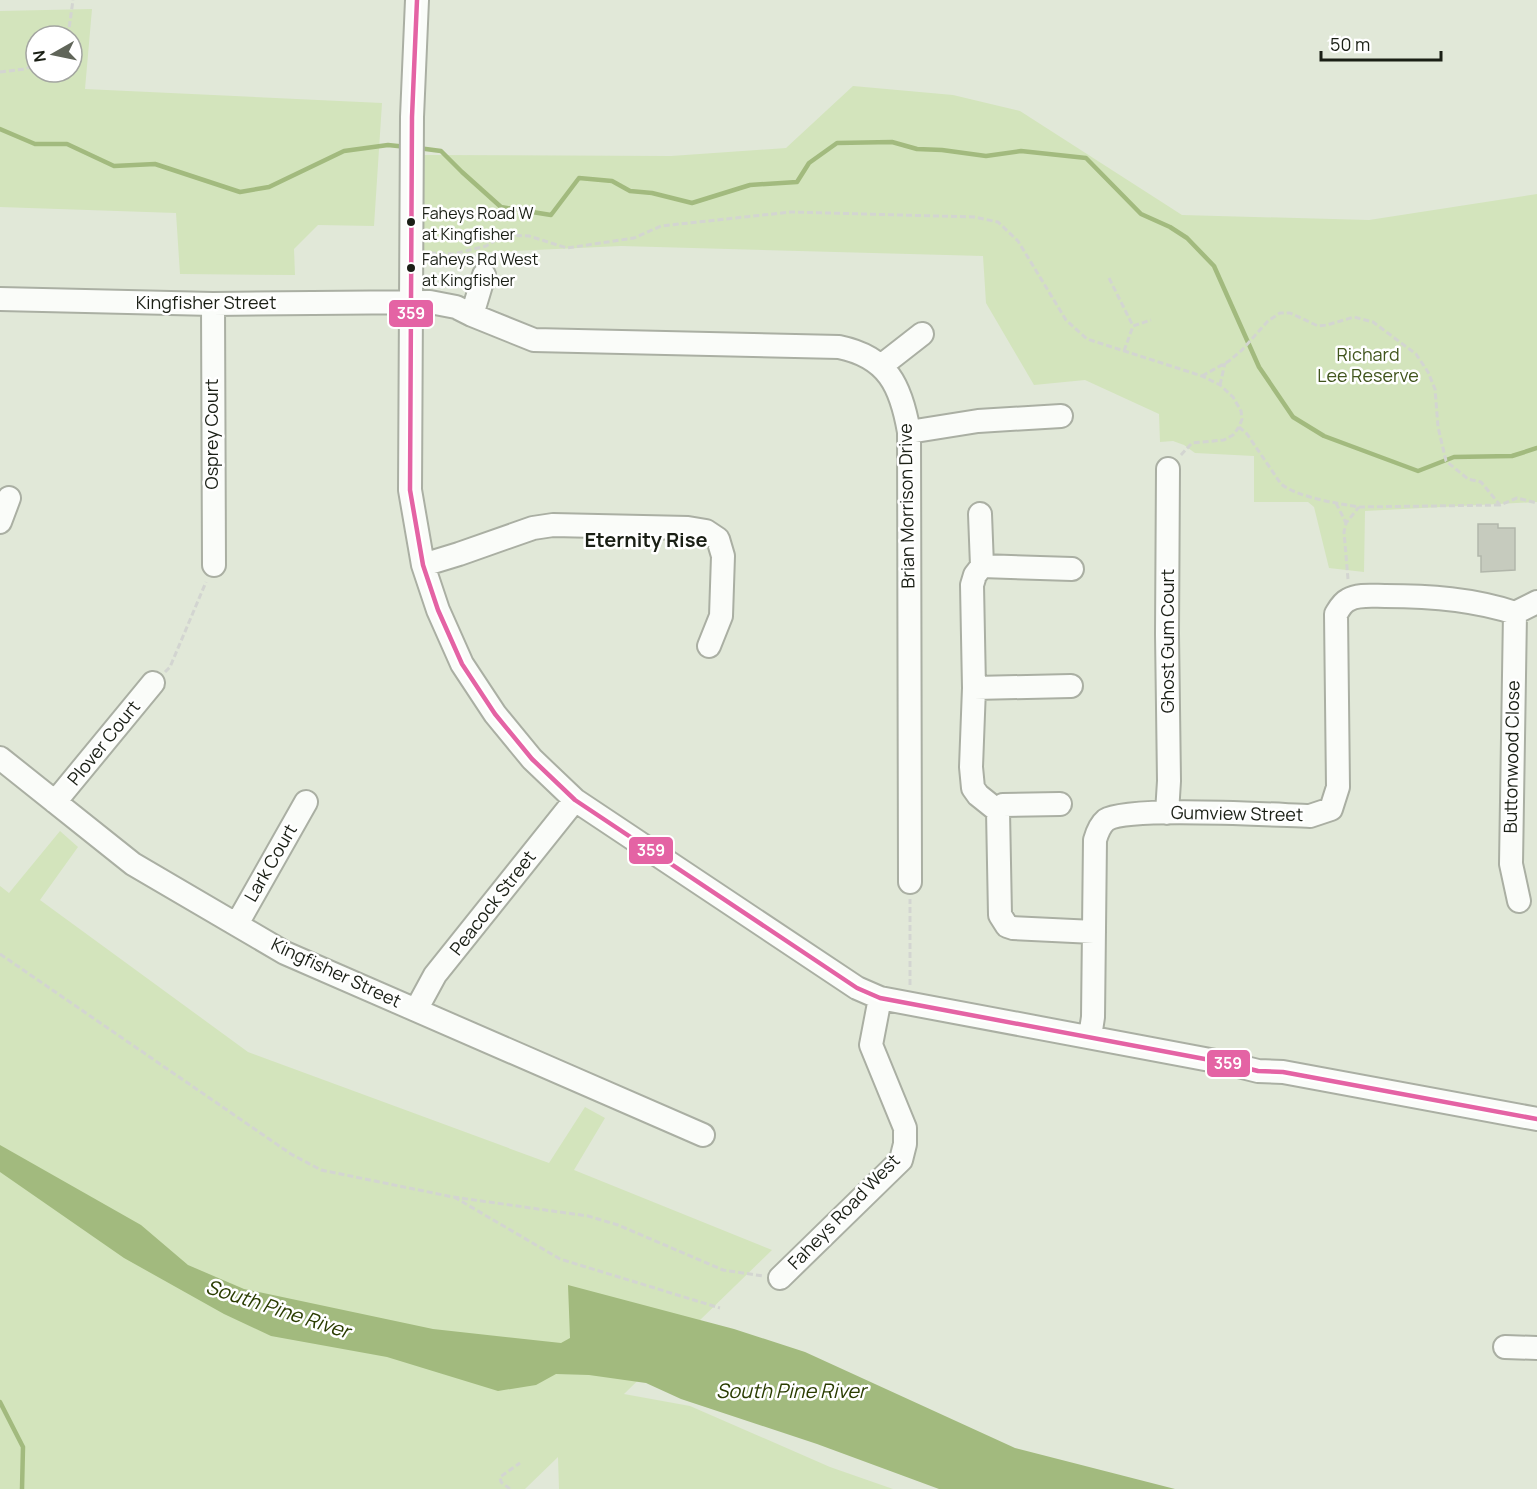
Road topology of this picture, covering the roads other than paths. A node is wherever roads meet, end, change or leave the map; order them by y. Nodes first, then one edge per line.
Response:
1 (417, 0) edge
2 (484, 275) dead end
3 (0, 299) edge
4 (411, 302) junction
5 (213, 304) junction
6 (472, 315) junction
7 (922, 334) dead end
8 (881, 366) junction
9 (1061, 416) dead end
10 (909, 432) junction
11 (1168, 469) road end
12 (9, 498) dead end
13 (980, 514) dead end
14 (0, 522) edge
15 (214, 565) road end
16 (423, 565) junction
17 (982, 566) junction
18 (1072, 569) dead end
19 (1537, 602) edge
20 (1515, 613) junction
21 (709, 646) dead end
22 (153, 683) road end
23 (1071, 686) dead end
24 (974, 688) junction
25 (0, 758) edge
26 (575, 800) junction
27 (55, 802) junction
28 (306, 802) dead end
29 (1060, 804) dead end
30 (998, 811) junction
31 (1167, 813) junction
32 (910, 882) road end
33 (1519, 901) dead end
34 (237, 924) junction
35 (1094, 932) junction
36 (880, 998) junction
37 (416, 1010) junction
38 (1090, 1037) junction
39 (1537, 1119) edge
40 (703, 1135) dead end
41 (780, 1278) road end
42 (1505, 1347) dead end
43 (1537, 1347) edge

1 - 4 street
2 - 6 street
3 - 5 street, Kingfisher Street
4 - 5 street, Kingfisher Street
4 - 6 street, Brian Morrison Drive
4 - 16 street
5 - 15 street, Osprey Court
6 - 8 street, Brian Morrison Drive
7 - 8 street
8 - 10 street, Brian Morrison Drive
9 - 10 street
10 - 32 street, Brian Morrison Drive
11 - 31 street, Ghost Gum Court
12 - 14 street
13 - 17 street
16 - 21 street
16 - 26 street
17 - 18 street
17 - 24 street
19 - 20 street
20 - 31 street, Gumview Street
20 - 33 street, Buttonwood Close
22 - 27 street, Plover Court
23 - 24 street
24 - 30 street
25 - 27 street, Kingfisher Street
26 - 36 street
26 - 37 street, Peacock Street
27 - 34 street, Kingfisher Street
28 - 34 street, Lark Court
29 - 30 street
30 - 35 street
31 - 35 street, Gumview Street
34 - 37 street, Kingfisher Street
35 - 38 street, Gumview Street
36 - 38 street
36 - 41 street, Faheys Road West
37 - 40 street, Kingfisher Street
38 - 39 street
42 - 43 street

